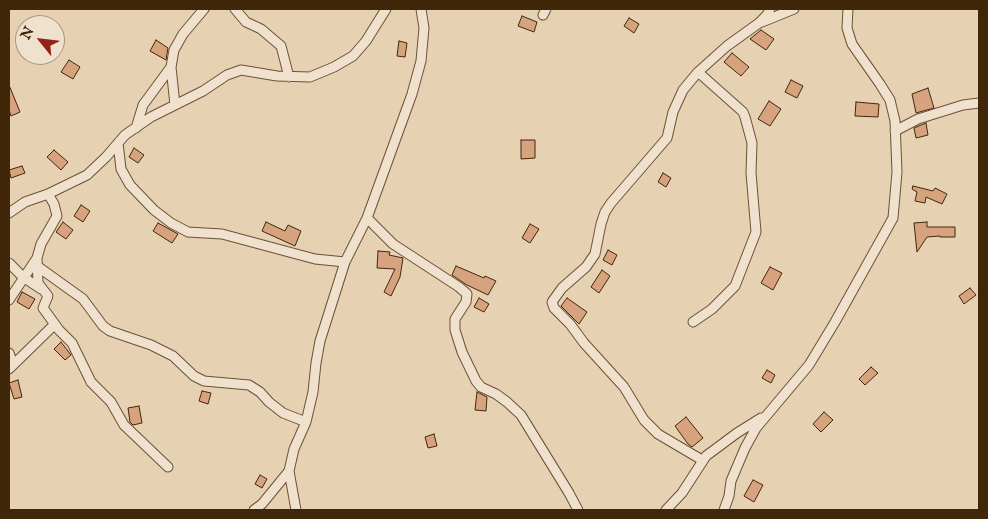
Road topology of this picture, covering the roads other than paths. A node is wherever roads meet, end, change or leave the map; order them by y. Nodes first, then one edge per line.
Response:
1 (204, 9) edge
2 (235, 9) edge
3 (386, 9) edge
4 (421, 9) edge
5 (770, 9) edge
6 (794, 9) edge
7 (848, 9) edge
8 (759, 23) junction
9 (171, 66) junction
10 (698, 72) junction
11 (289, 78) junction
12 (979, 103) edge
13 (175, 105) junction
14 (136, 128) junction
15 (896, 131) junction
16 (118, 143) junction
17 (48, 194) junction
18 (9, 213) edge
19 (367, 218) junction
20 (9, 262) edge
21 (37, 262) junction
22 (345, 262) junction
23 (23, 277) junction
24 (41, 289) junction
25 (9, 300) edge
26 (693, 322) dead end
27 (54, 325) junction
28 (9, 353) edge
29 (9, 369) edge
30 (765, 416) junction
31 (306, 422) junction
32 (702, 460) junction
33 (168, 467) dead end
34 (289, 471) junction
35 (254, 510) edge
36 (296, 510) edge
37 (578, 510) edge
38 (666, 510) edge
39 (724, 510) edge

1 - 9 street
2 - 11 street
3 - 11 street
4 - 19 street
5 - 8 street
6 - 8 street
7 - 15 street
8 - 10 street
9 - 13 street
9 - 14 street
10 - 26 street
10 - 32 street
11 - 13 street
12 - 15 street
13 - 14 street
14 - 16 street
15 - 30 street
16 - 17 street
16 - 22 street
17 - 18 street
17 - 21 street
19 - 22 street
19 - 37 street
20 - 23 street
21 - 23 street
21 - 24 street
21 - 31 street
22 - 31 street
23 - 24 street
23 - 25 street
24 - 27 street
27 - 29 street
27 - 33 street
28 - 29 street
30 - 32 street
30 - 39 street
31 - 34 street
32 - 38 street
34 - 35 street
34 - 36 street

